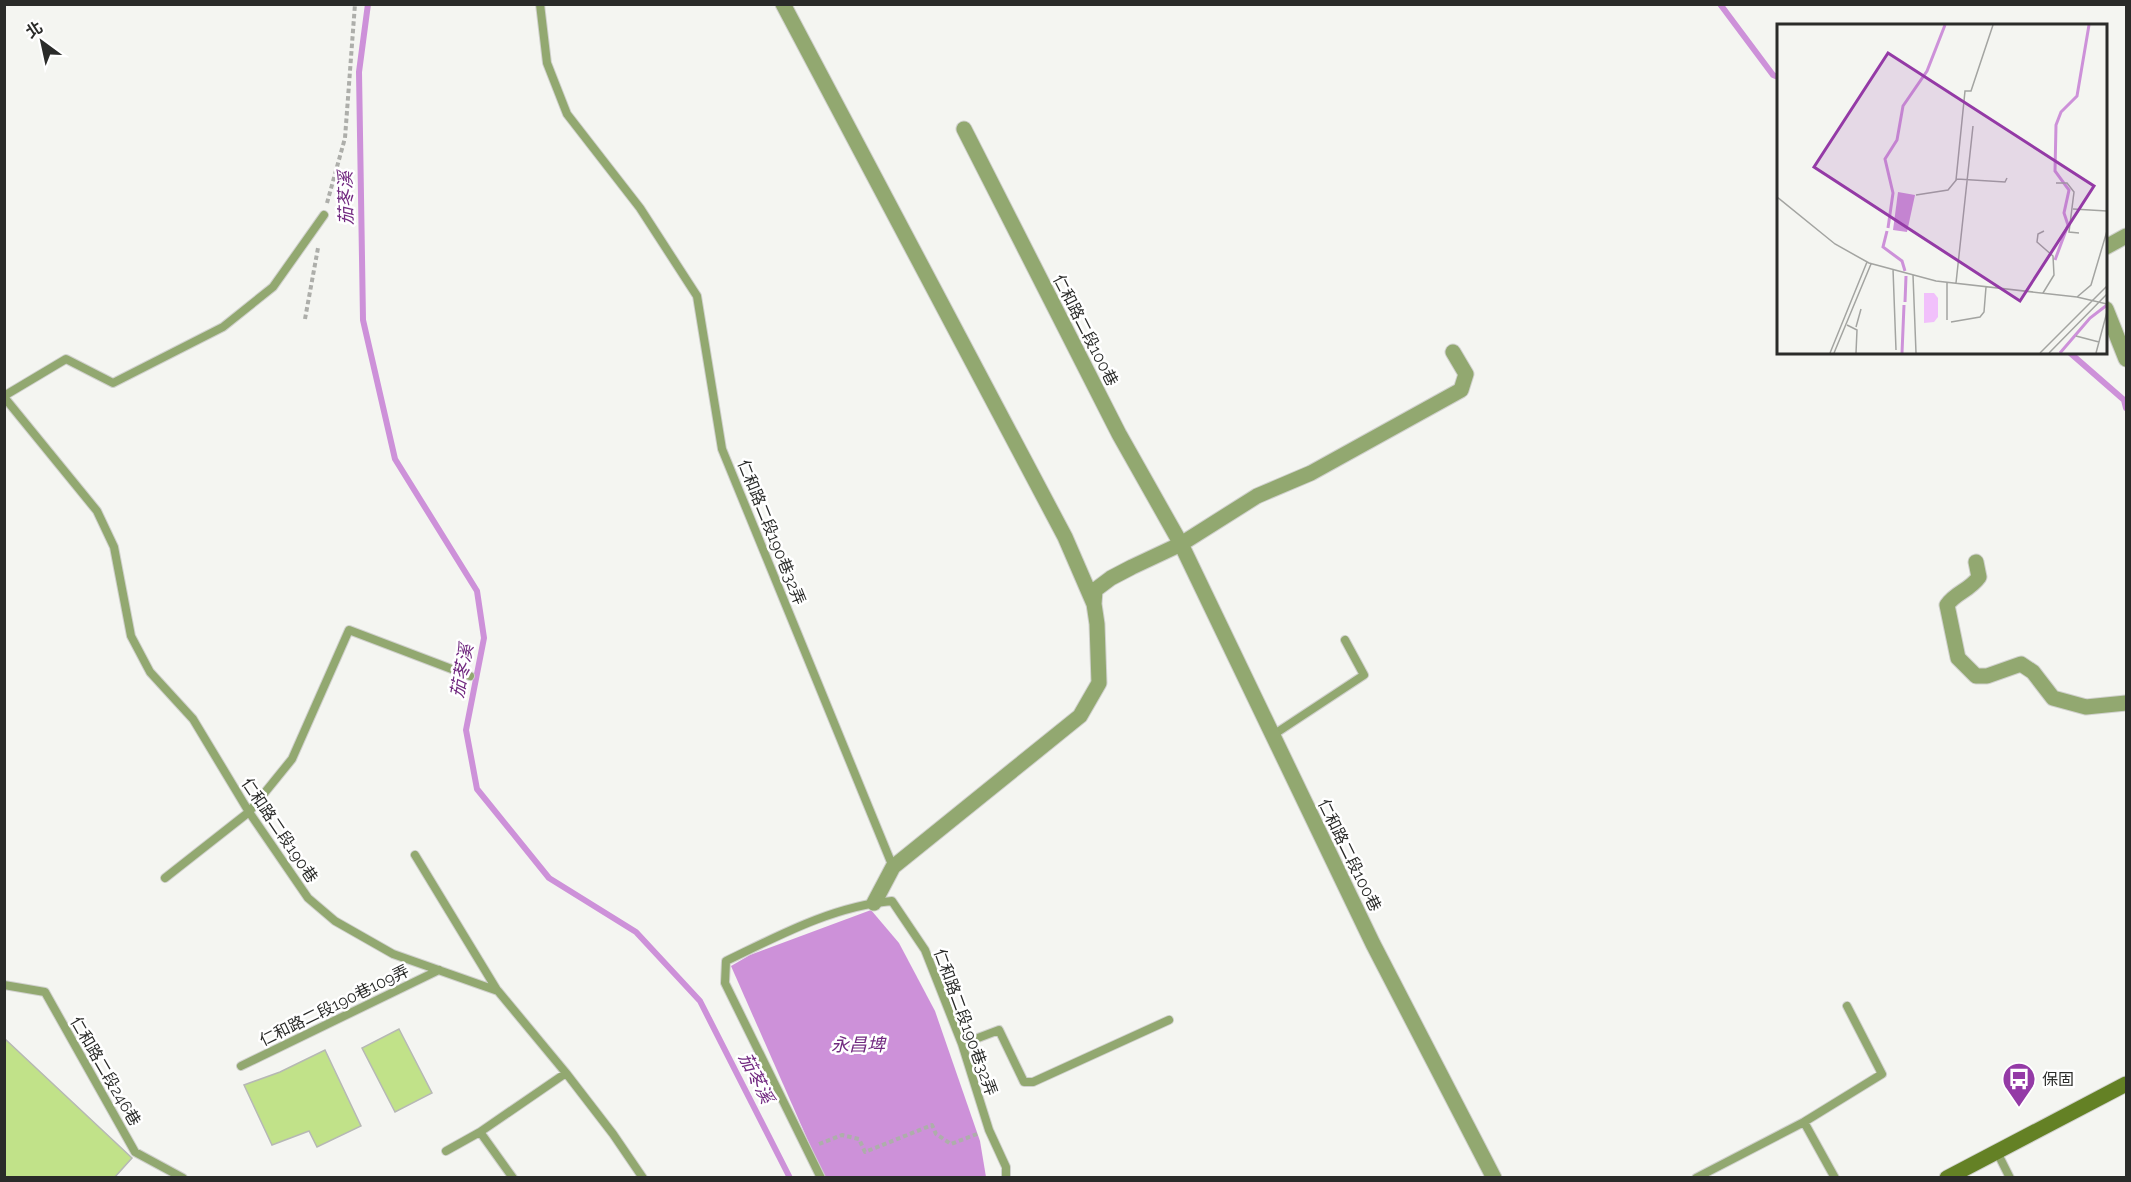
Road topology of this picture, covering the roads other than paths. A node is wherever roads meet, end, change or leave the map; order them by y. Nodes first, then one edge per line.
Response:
1 (540, 4) edge
2 (783, 4) edge
3 (964, 129) dead end
4 (324, 215) road end
5 (2127, 236) edge
6 (2107, 246) edge
7 (2107, 311) edge
8 (1453, 352) dead end
9 (2127, 359) edge
10 (4, 397) edge
11 (1181, 544) junction
12 (1976, 562) dead end
13 (1094, 604) junction
14 (1345, 640) dead end
15 (470, 676) dead end
16 (2127, 703) edge
17 (1273, 735) junction
18 (249, 812) junction
19 (415, 855) dead end
20 (893, 867) junction
21 (165, 878) dead end
22 (874, 903) junction
23 (439, 970) junction
24 (4, 985) edge
25 (498, 990) junction
26 (1847, 1006) dead end
27 (1169, 1020) dead end
28 (962, 1044) junction
29 (241, 1066) dead end
30 (566, 1073) junction
31 (2127, 1084) edge
32 (1804, 1122) junction
33 (480, 1132) junction
34 (446, 1151) dead end
35 (1997, 1152) junction
36 (183, 1178) edge
37 (513, 1178) edge
38 (643, 1178) edge
39 (821, 1178) edge
40 (1006, 1178) edge
41 (1494, 1178) edge
42 (1696, 1178) edge
43 (1835, 1178) edge
44 (1947, 1178) edge
45 (2010, 1178) edge

1 - 20 lane, 仁和路二段190巷32弄
2 - 13 street
3 - 11 street, 仁和路二段100巷
4 - 10 lane
5 - 6 street
7 - 9 street
8 - 11 street
10 - 18 lane, 仁和路二段190巷
11 - 13 street
11 - 17 street, 仁和路二段100巷
12 - 16 street
13 - 20 street
14 - 17 lane
15 - 18 lane
17 - 41 street, 仁和路二段100巷
18 - 21 lane
18 - 23 lane, 仁和路二段190巷
19 - 25 lane
20 - 22 street
22 - 28 lane, 仁和路二段190巷32弄
22 - 39 lane
23 - 25 lane, 仁和路二段190巷
23 - 29 lane, 仁和路二段190巷109弄
24 - 36 lane, 仁和路二段246巷
25 - 30 lane
26 - 32 lane
27 - 28 lane
28 - 40 lane, 仁和路二段190巷32弄
30 - 33 lane
30 - 38 lane
31 - 35 main road
32 - 42 lane
32 - 43 lane
33 - 34 lane
33 - 37 lane
35 - 44 main road
35 - 45 lane

